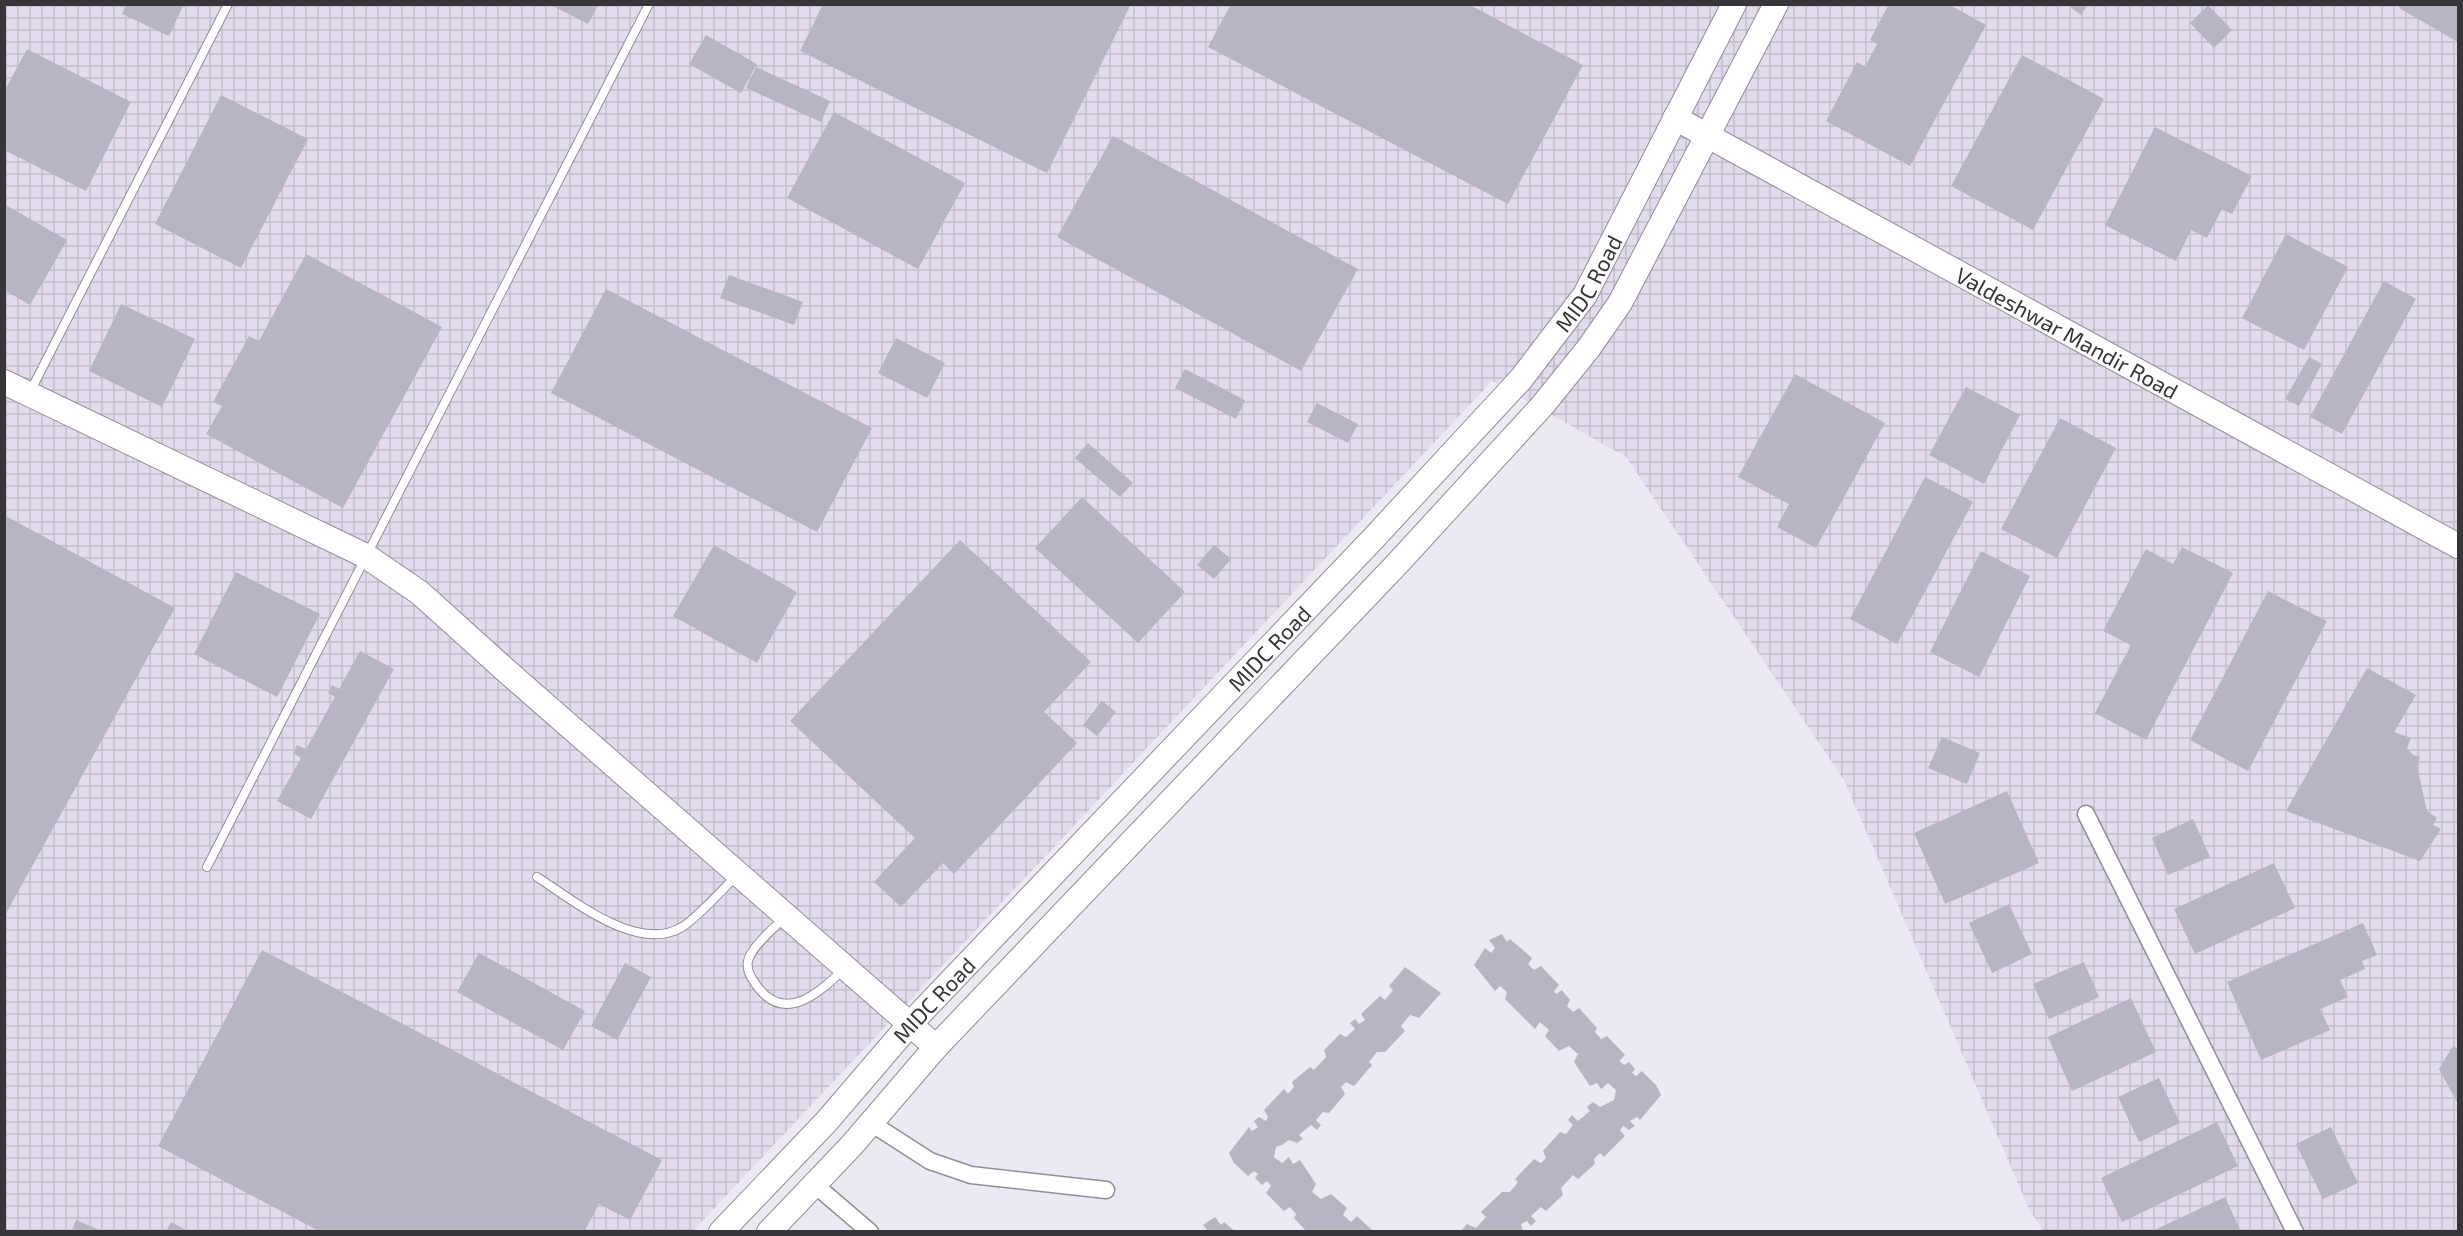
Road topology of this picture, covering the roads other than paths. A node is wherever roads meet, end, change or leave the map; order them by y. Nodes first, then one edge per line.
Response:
1 (228, 4) edge
2 (649, 4) edge
3 (1734, 4) edge
4 (1776, 4) edge
5 (1675, 118) junction
6 (1709, 136) junction
7 (4, 382) edge
8 (28, 395) junction
9 (2458, 546) edge
10 (366, 556) junction
11 (2086, 814) dead end
12 (207, 867) dead end
13 (739, 874) junction
14 (537, 877) dead end
15 (786, 916) junction
16 (845, 968) junction
17 (910, 1024) junction
18 (936, 1047) junction
19 (871, 1123) junction
20 (814, 1185) junction
21 (1106, 1190) dead end
22 (721, 1232) edge
23 (769, 1232) edge
24 (870, 1232) edge
25 (2295, 1232) edge

1 - 8 lane
2 - 10 lane
3 - 5 main road, MIDC Road
4 - 6 main road, MIDC Road
5 - 6 main road, Valdeshwar Mandir Road
5 - 17 main road, MIDC Road
6 - 9 main road, Valdeshwar Mandir Road
6 - 18 main road, MIDC Road
7 - 8 main road
8 - 10 main road
10 - 12 lane
10 - 13 main road
11 - 25 street
13 - 14 lane
13 - 15 main road
15 - 16 main road
15 - 16 lane
16 - 17 main road
17 - 18 main road
17 - 22 main road, MIDC Road
18 - 19 main road, MIDC Road
19 - 20 main road, MIDC Road
19 - 21 street
20 - 23 main road, MIDC Road
20 - 24 street

